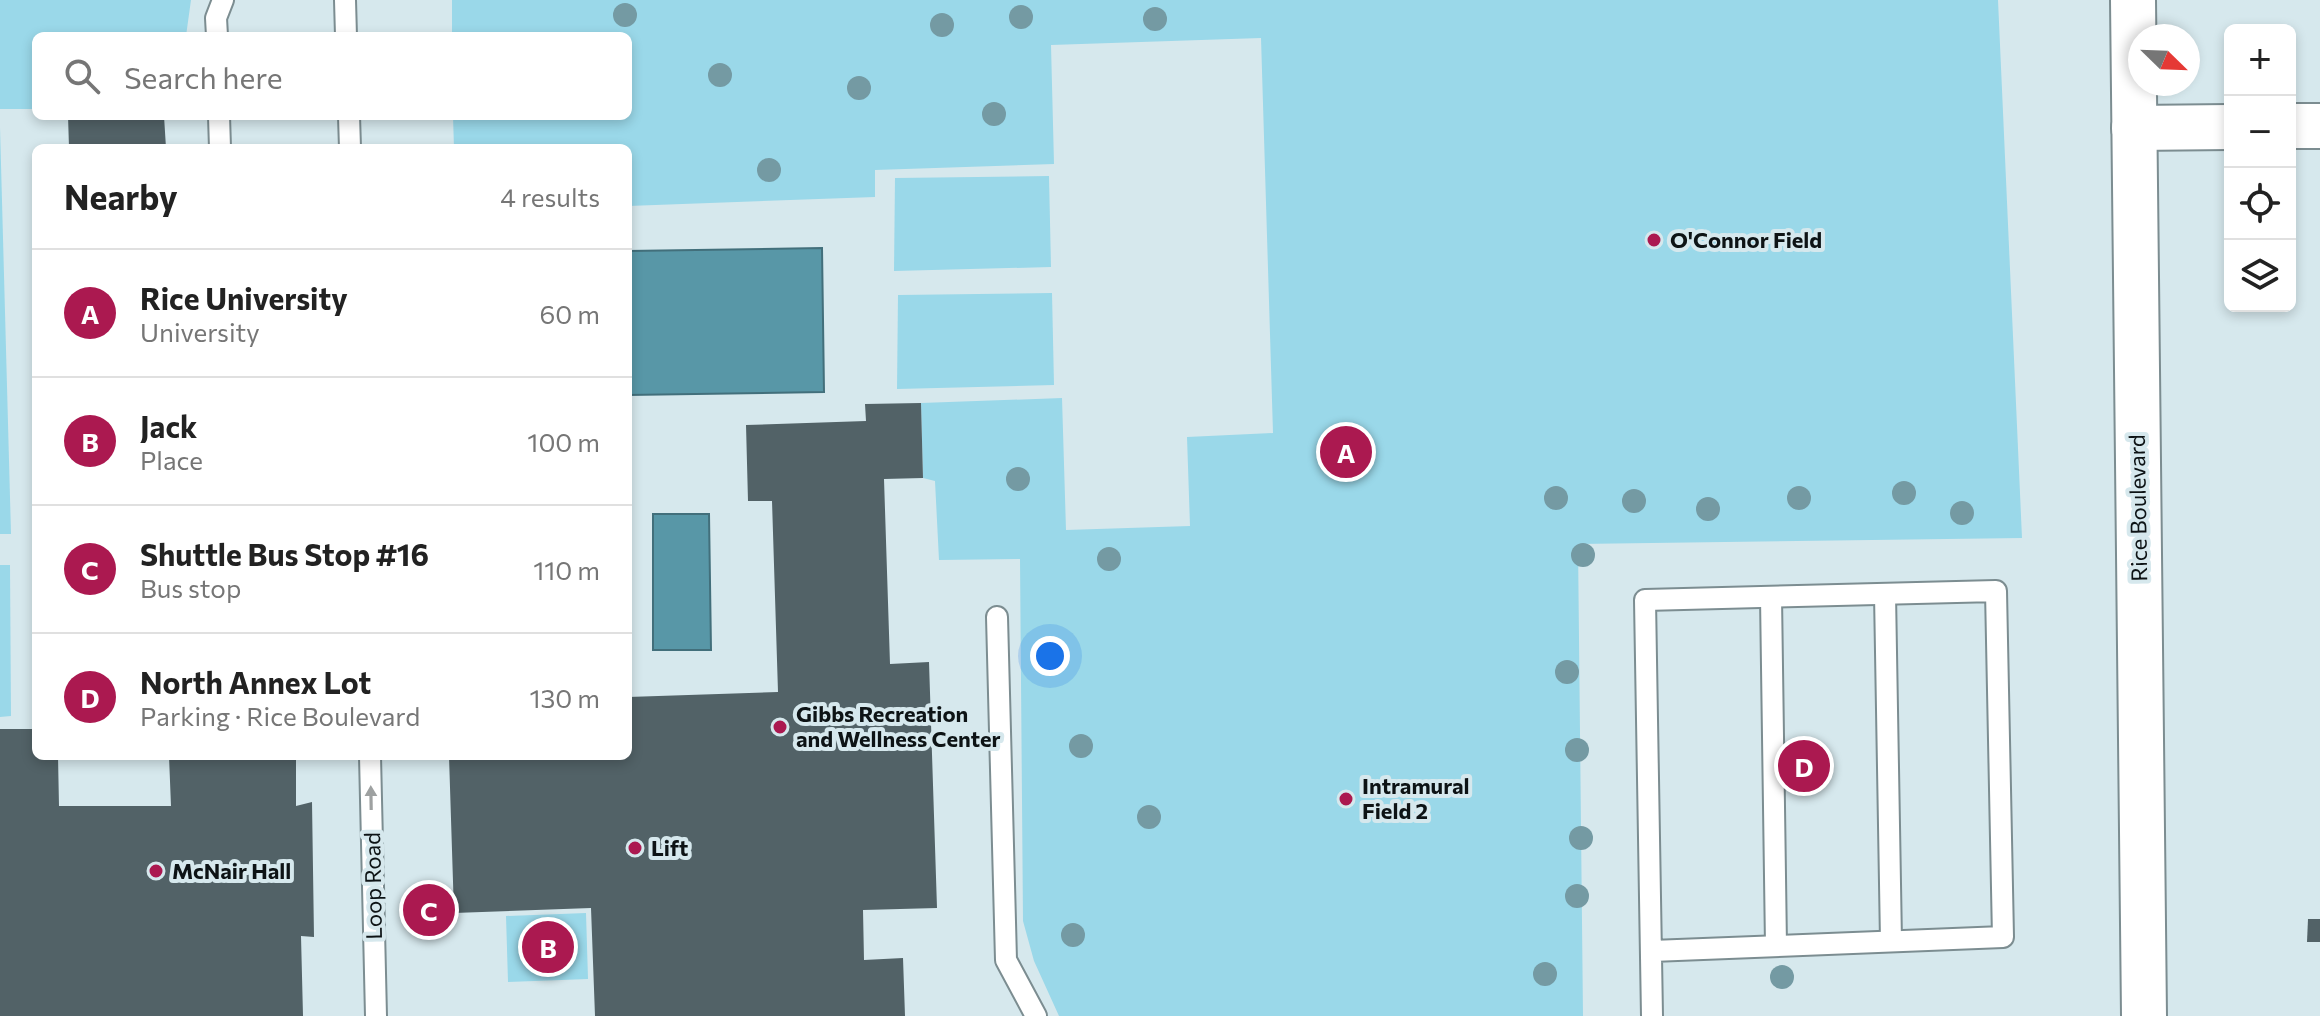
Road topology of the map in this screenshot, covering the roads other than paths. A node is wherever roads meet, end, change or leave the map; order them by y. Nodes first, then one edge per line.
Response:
1 (223, 0) edge
2 (345, 0) edge
3 (2133, 0) edge
4 (217, 32) edge
5 (346, 32) edge
6 (219, 120) edge
7 (349, 120) edge
8 (2296, 126) edge
9 (2320, 126) edge
10 (2224, 127) edge
11 (2134, 128) junction
12 (220, 144) edge
13 (350, 144) edge
14 (1885, 594) junction
15 (1771, 597) junction
16 (997, 617) dead end
17 (370, 760) edge
18 (1891, 941) junction
19 (1776, 946) junction
20 (1652, 951) junction
21 (376, 1016) edge
22 (1036, 1016) edge
23 (1652, 1016) edge
24 (2144, 1016) edge

1 - 4 lane
2 - 5 lane
3 - 11 main road, Rice Boulevard
6 - 12 lane
7 - 13 lane
8 - 9 main road
10 - 11 main road
11 - 24 main road, Rice Boulevard
14 - 15 lane
14 - 18 lane
14 - 18 lane
15 - 19 lane
15 - 20 lane
16 - 22 lane
21 -> 17 lane, Loop Road
18 - 19 lane
19 - 20 lane
20 - 23 lane

